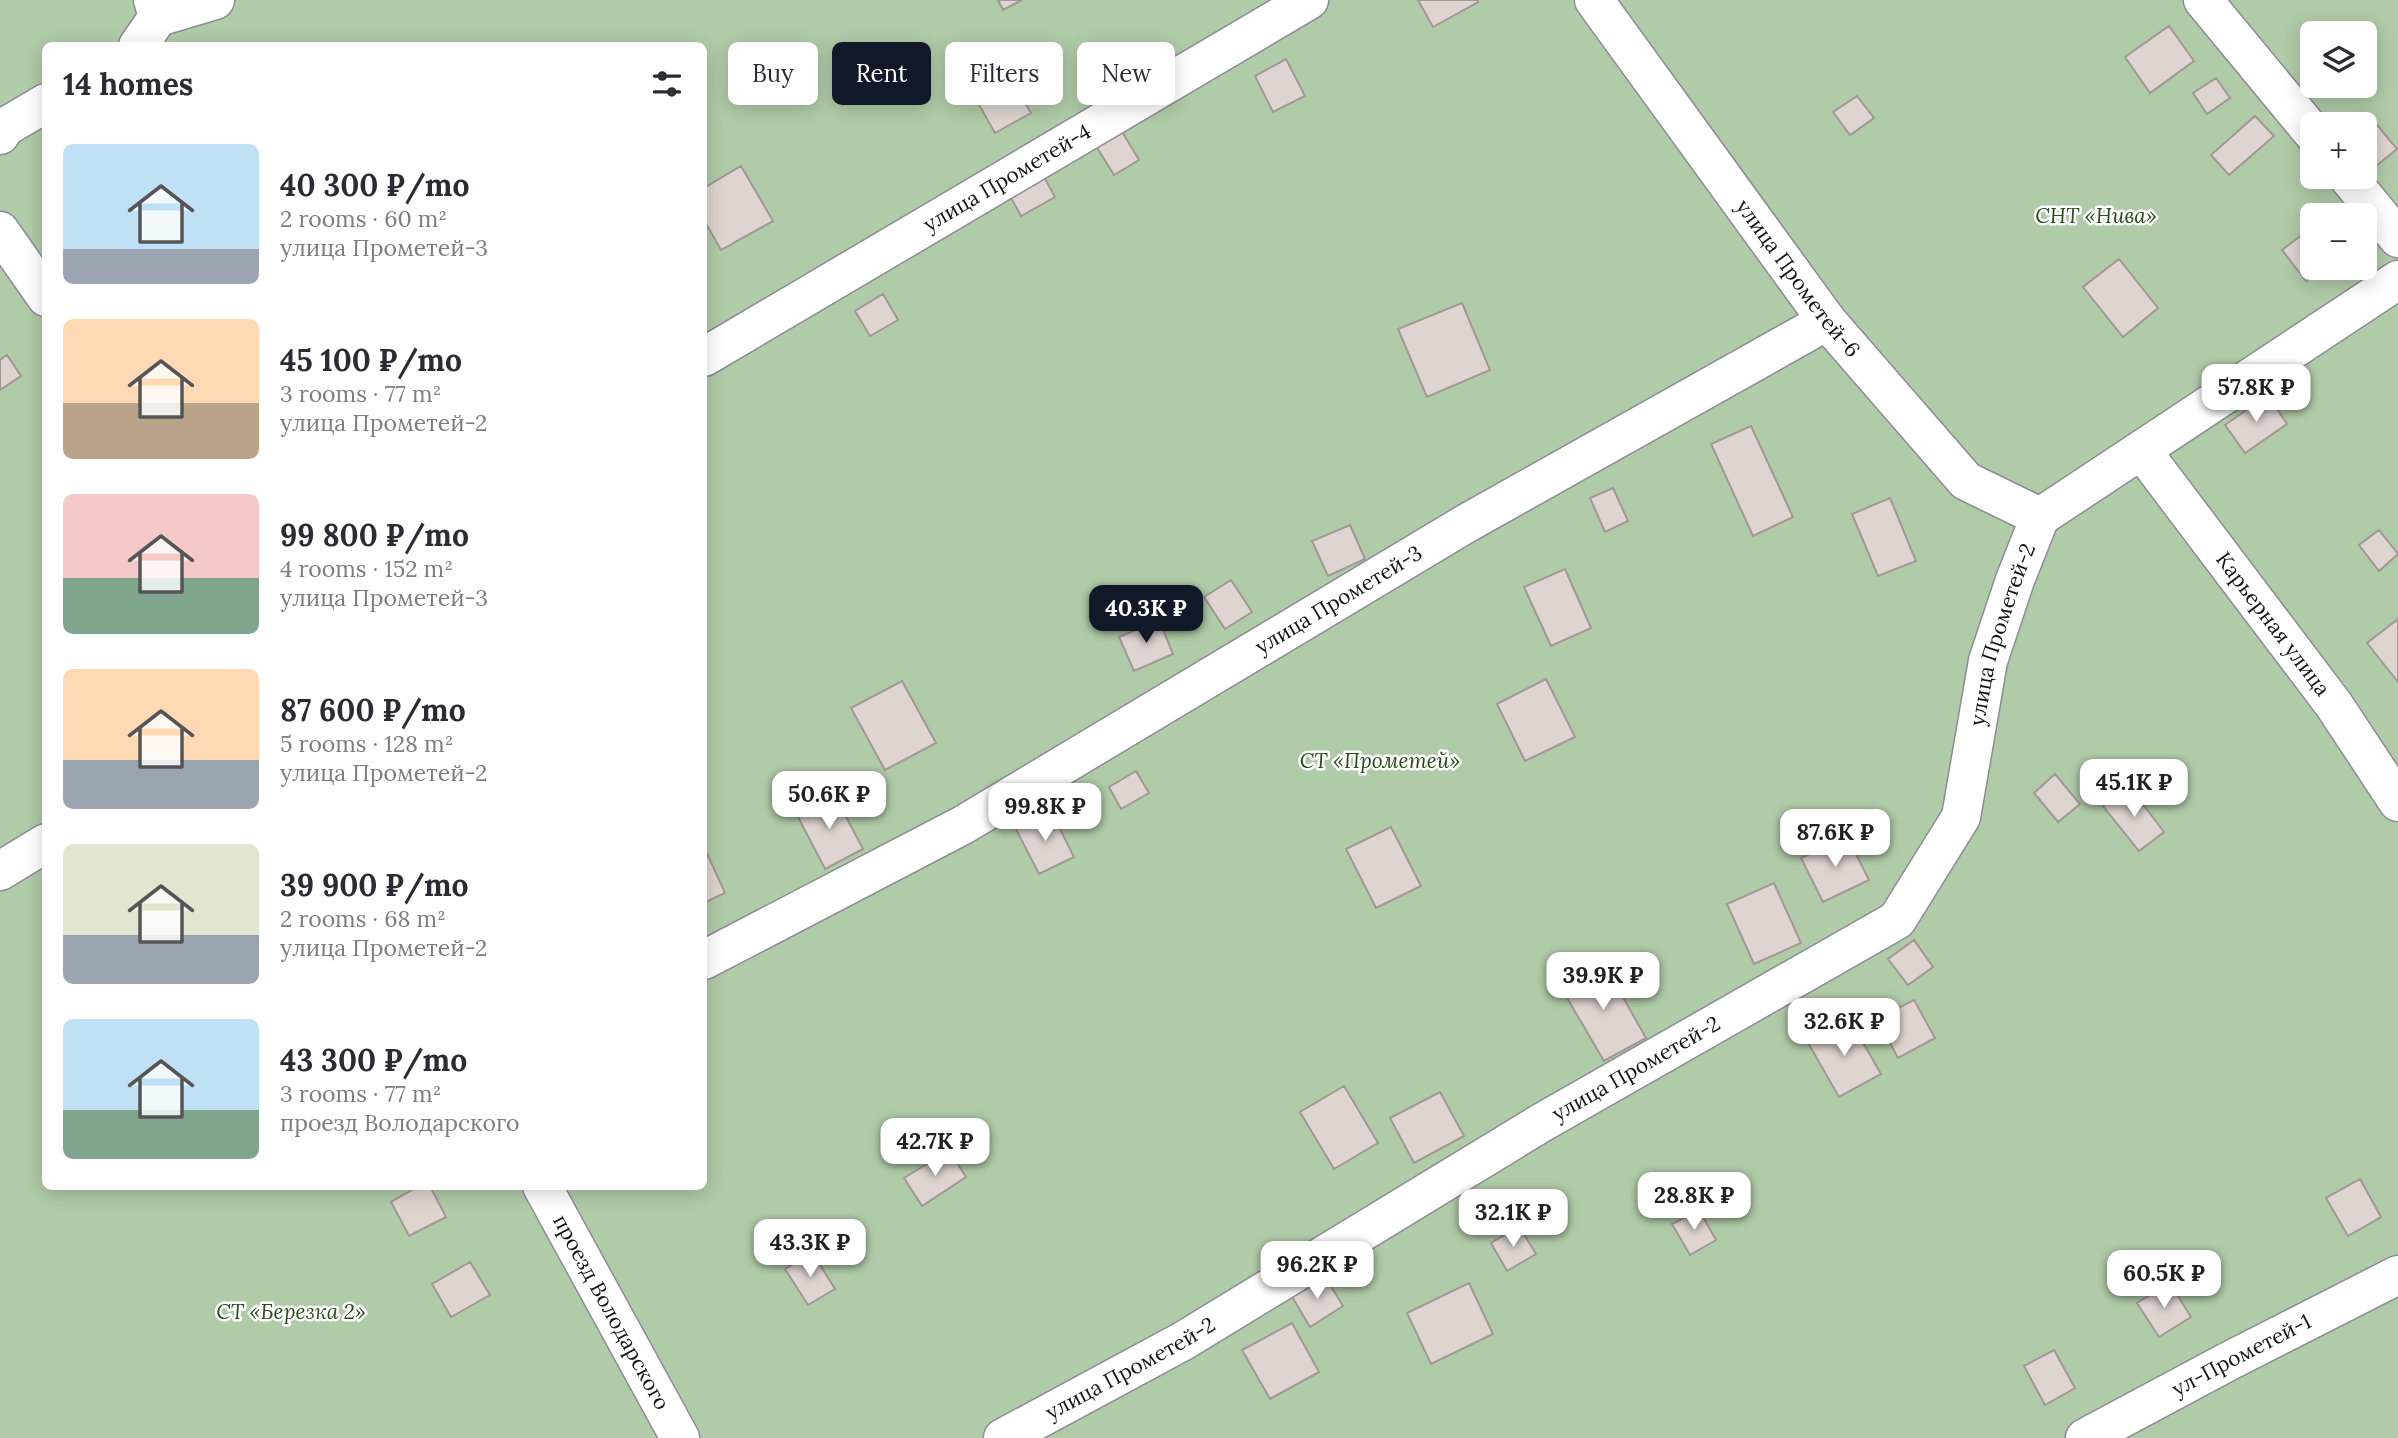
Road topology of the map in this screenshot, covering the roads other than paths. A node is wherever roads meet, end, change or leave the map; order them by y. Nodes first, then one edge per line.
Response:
1 (215, 0) edge
2 (1309, 0) edge
3 (1594, 0) edge
4 (2203, 0) edge
5 (150, 21) edge
6 (42, 105) edge
7 (2300, 117) edge
8 (0, 135) edge
9 (2358, 189) edge
10 (0, 231) edge
11 (2398, 238) edge
12 (2398, 281) edge
13 (42, 291) edge
14 (1827, 321) junction
15 (707, 355) edge
16 (2142, 451) junction
17 (2040, 517) junction
18 (2398, 802) edge
19 (42, 846) edge
20 (0, 872) edge
21 (707, 958) edge
22 (544, 1190) edge
23 (2398, 1275) edge
24 (680, 1438) edge
25 (1003, 1438) edge
26 (2085, 1438) edge

1 - 5 street
2 - 15 street, улица Прометей-4
3 - 14 street, улица Прометей-6
4 - 7 street
6 - 8 street
9 - 11 street
10 - 13 street
12 - 16 street
14 - 17 street, улица Прометей-6
14 - 21 street, улица Прометей-3
16 - 17 street
16 - 18 street, Карьерная улица
17 - 25 street, улица Прометей-2
19 - 20 street
22 - 24 street, проезд Володарского
23 - 26 street, ул-Прометей-1

